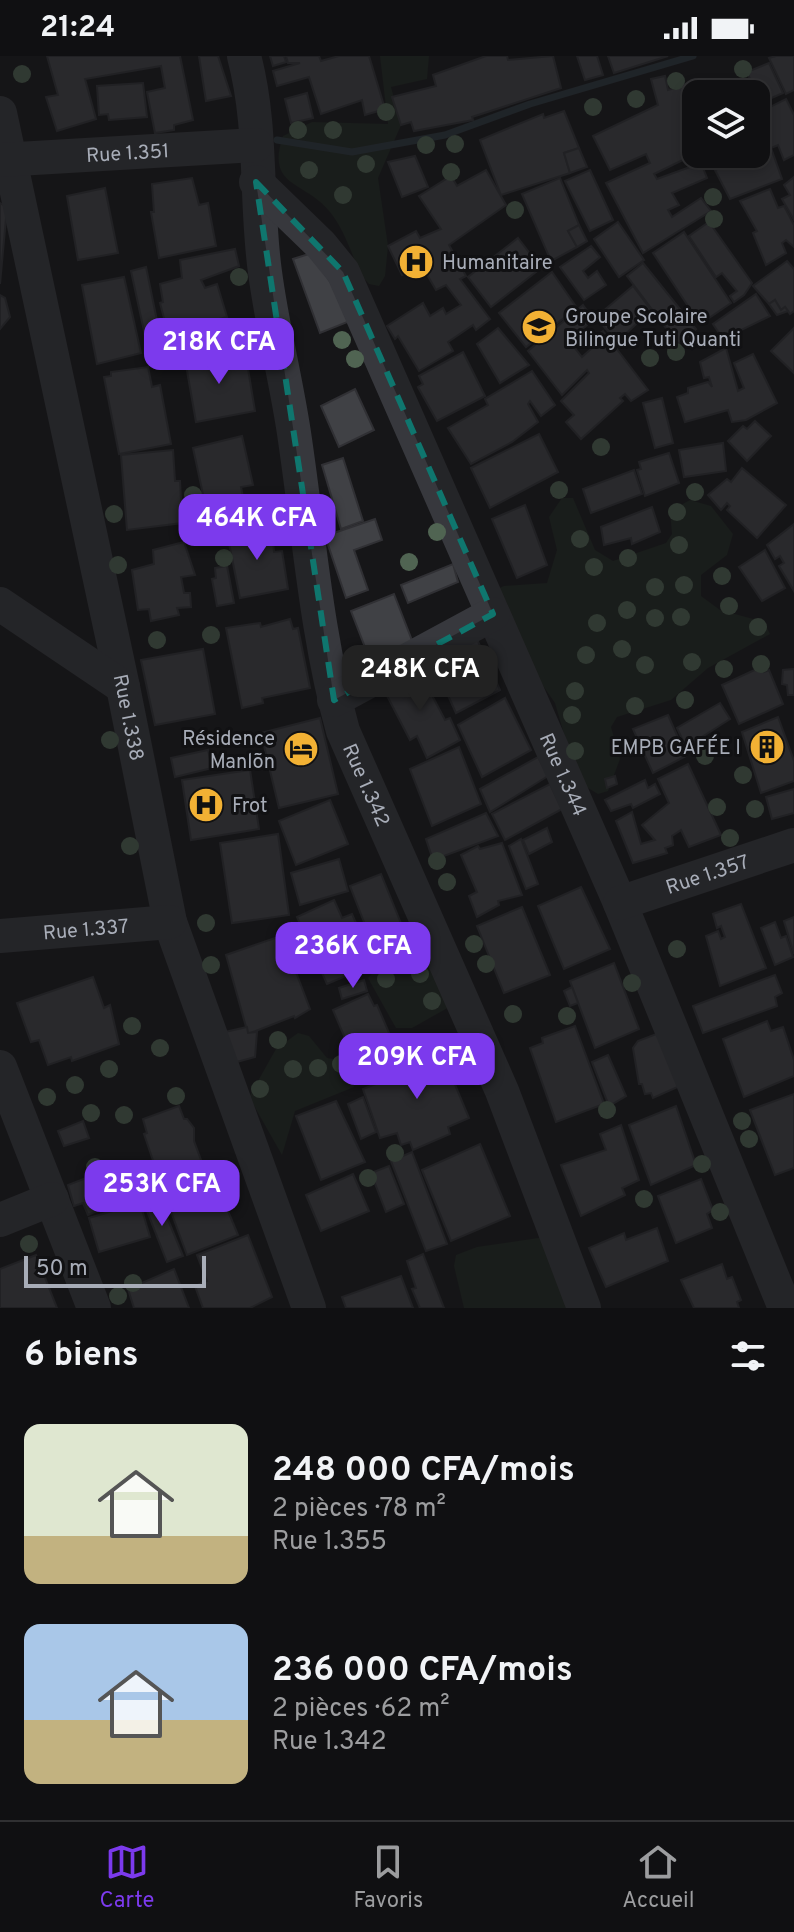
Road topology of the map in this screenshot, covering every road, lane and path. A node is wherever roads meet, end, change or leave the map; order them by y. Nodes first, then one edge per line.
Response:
1 (244, 56) edge
2 (0, 113) edge
3 (256, 145) junction
4 (4, 160) edge
5 (256, 182) junction
6 (0, 604) edge
7 (493, 614) junction
8 (123, 687) junction
9 (334, 700) junction
10 (794, 845) edge
11 (620, 903) junction
12 (170, 922) junction
13 (0, 936) edge
14 (0, 1067) edge
15 (52, 1199) junction
16 (0, 1220) edge
17 (94, 1308) edge
18 (309, 1308) edge
19 (584, 1308) edge
20 (785, 1308) edge

1 - 3 street, Rue 1.342
2 - 4 street, Rue 1.338
3 - 4 street, Rue 1.351
3 - 5 street, Rue 1.342
4 - 8 street, Rue 1.338
5 - 7 street, Rue 1.344
5 - 9 street, Rue 1.342
6 - 8 street
7 - 9 street
7 - 11 street, Rue 1.344
8 - 12 street, Rue 1.338
9 - 19 street, Rue 1.342
10 - 11 street, Rue 1.357
11 - 20 street, Rue 1.344
12 - 13 street, Rue 1.337
12 - 18 street, Rue 1.338
14 - 15 street
15 - 16 street
15 - 17 street

